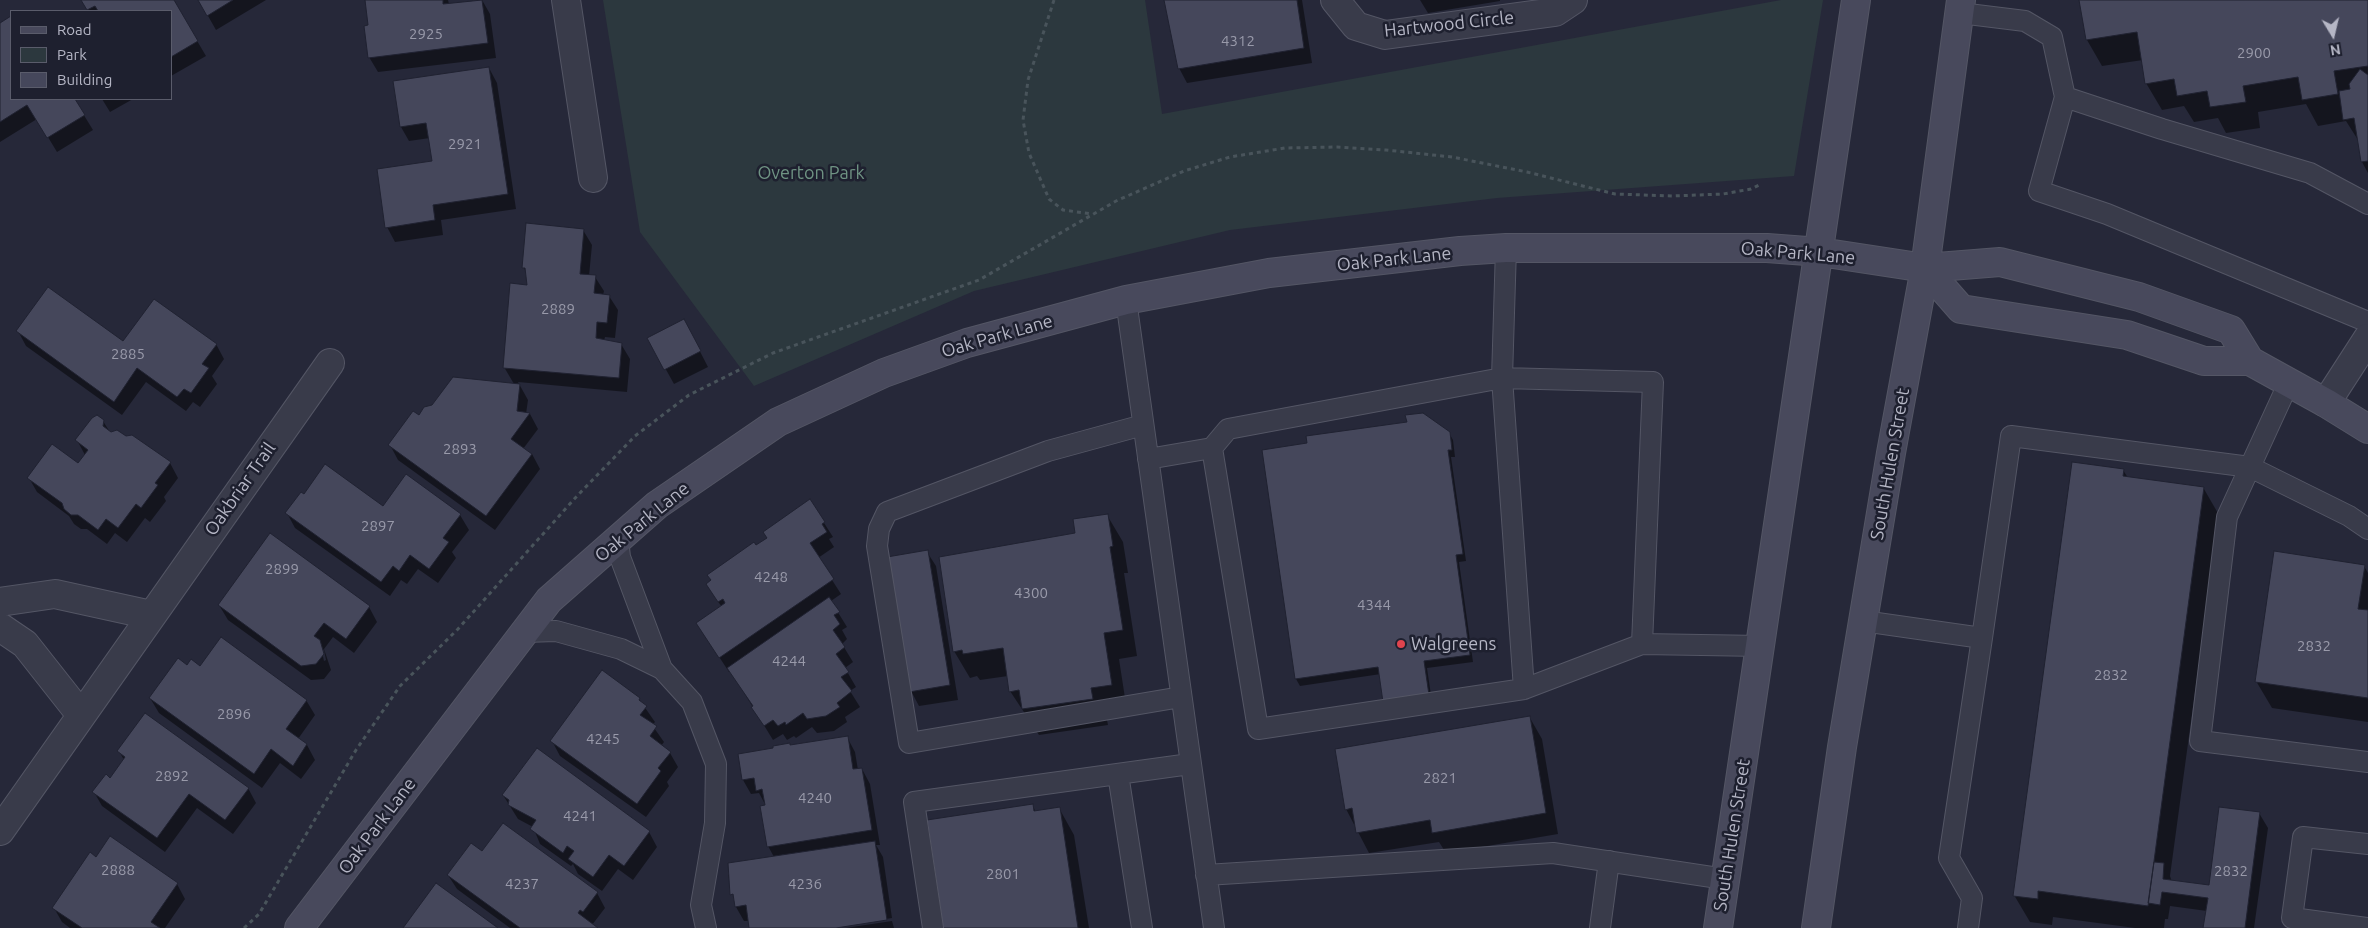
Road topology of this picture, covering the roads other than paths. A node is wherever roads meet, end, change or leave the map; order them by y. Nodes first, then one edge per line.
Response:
1 (566, 0) edge
2 (1335, 0) edge
3 (1573, 0) edge
4 (1856, 0) edge
5 (1960, 7) edge
6 (2065, 97) junction
7 (593, 178) dead end
8 (2368, 204) edge
9 (1506, 248) junction
10 (1820, 252) junction
11 (1925, 268) junction
12 (1126, 300) junction
13 (2368, 322) edge
14 (2368, 338) edge
15 (2250, 361) junction
16 (330, 363) dead end
17 (1502, 378) junction
18 (2289, 382) junction
19 (2326, 402) junction
20 (1143, 425) junction
21 (2368, 429) edge
22 (1212, 448) junction
23 (1148, 459) junction
24 (2250, 468) junction
25 (2368, 529) edge
26 (618, 539) junction
27 (0, 602) edge
28 (151, 615) junction
29 (1864, 621) junction
30 (0, 627) edge
31 (525, 632) junction
32 (1982, 638) junction
33 (1642, 644) junction
34 (1760, 646) junction
35 (662, 669) junction
36 (1524, 689) junction
37 (1181, 697) junction
38 (81, 715) junction
39 (2368, 762) edge
40 (1190, 764) junction
41 (1118, 774) junction
42 (0, 831) edge
43 (2368, 844) edge
44 (1609, 861) junction
45 (1206, 875) junction
46 (1725, 880) junction
47 (300, 928) edge
48 (706, 928) edge
49 (933, 928) edge
50 (1142, 928) edge
51 (1214, 928) edge
52 (1600, 928) edge
53 (1718, 928) edge
54 (1816, 928) edge
55 (1968, 928) edge
56 (2368, 928) edge

1 - 7 street
2 - 3 street, Hartwood Circle
4 - 10 street, South Hulen Street
5 - 6 lane
5 - 11 street, South Hulen Street
6 - 8 lane
6 - 13 lane
9 - 10 street, Oak Park Lane
9 - 12 street, Oak Park Lane
9 - 17 lane
10 - 11 street, Oak Park Lane
10 - 34 street, South Hulen Street
11 - 15 street, Oak Park Lane
11 - 15 street, Oak Park Lane
11 - 29 street, South Hulen Street
12 - 20 lane
12 - 26 street, Oak Park Lane
14 - 19 street
15 - 18 street, Oak Park Lane
16 - 28 street, Oakbriar Trail
17 - 22 lane
17 - 33 lane
17 - 36 lane
18 - 19 street, Oak Park Lane
18 - 24 lane
19 - 21 street, Oak Park Lane
20 - 23 lane
20 - 37 lane
22 - 23 lane
22 - 36 lane
23 - 37 lane
24 - 25 lane
24 - 32 lane
24 - 39 lane
26 - 31 street, Oak Park Lane
26 - 35 lane
27 - 28 street
28 - 38 street, Oakbriar Trail
29 - 32 lane
29 - 54 street, South Hulen Street
30 - 38 street
31 - 35 lane
31 - 47 street, Oak Park Lane
32 - 55 lane
33 - 34 lane
33 - 36 lane
34 - 46 street, South Hulen Street
35 - 48 lane
37 - 40 lane
38 - 42 street, Oakbriar Trail
40 - 41 lane
40 - 45 lane
41 - 49 lane
41 - 50 lane
43 - 56 lane
44 - 45 lane
44 - 46 lane
44 - 52 lane
45 - 51 lane
46 - 53 street, South Hulen Street

